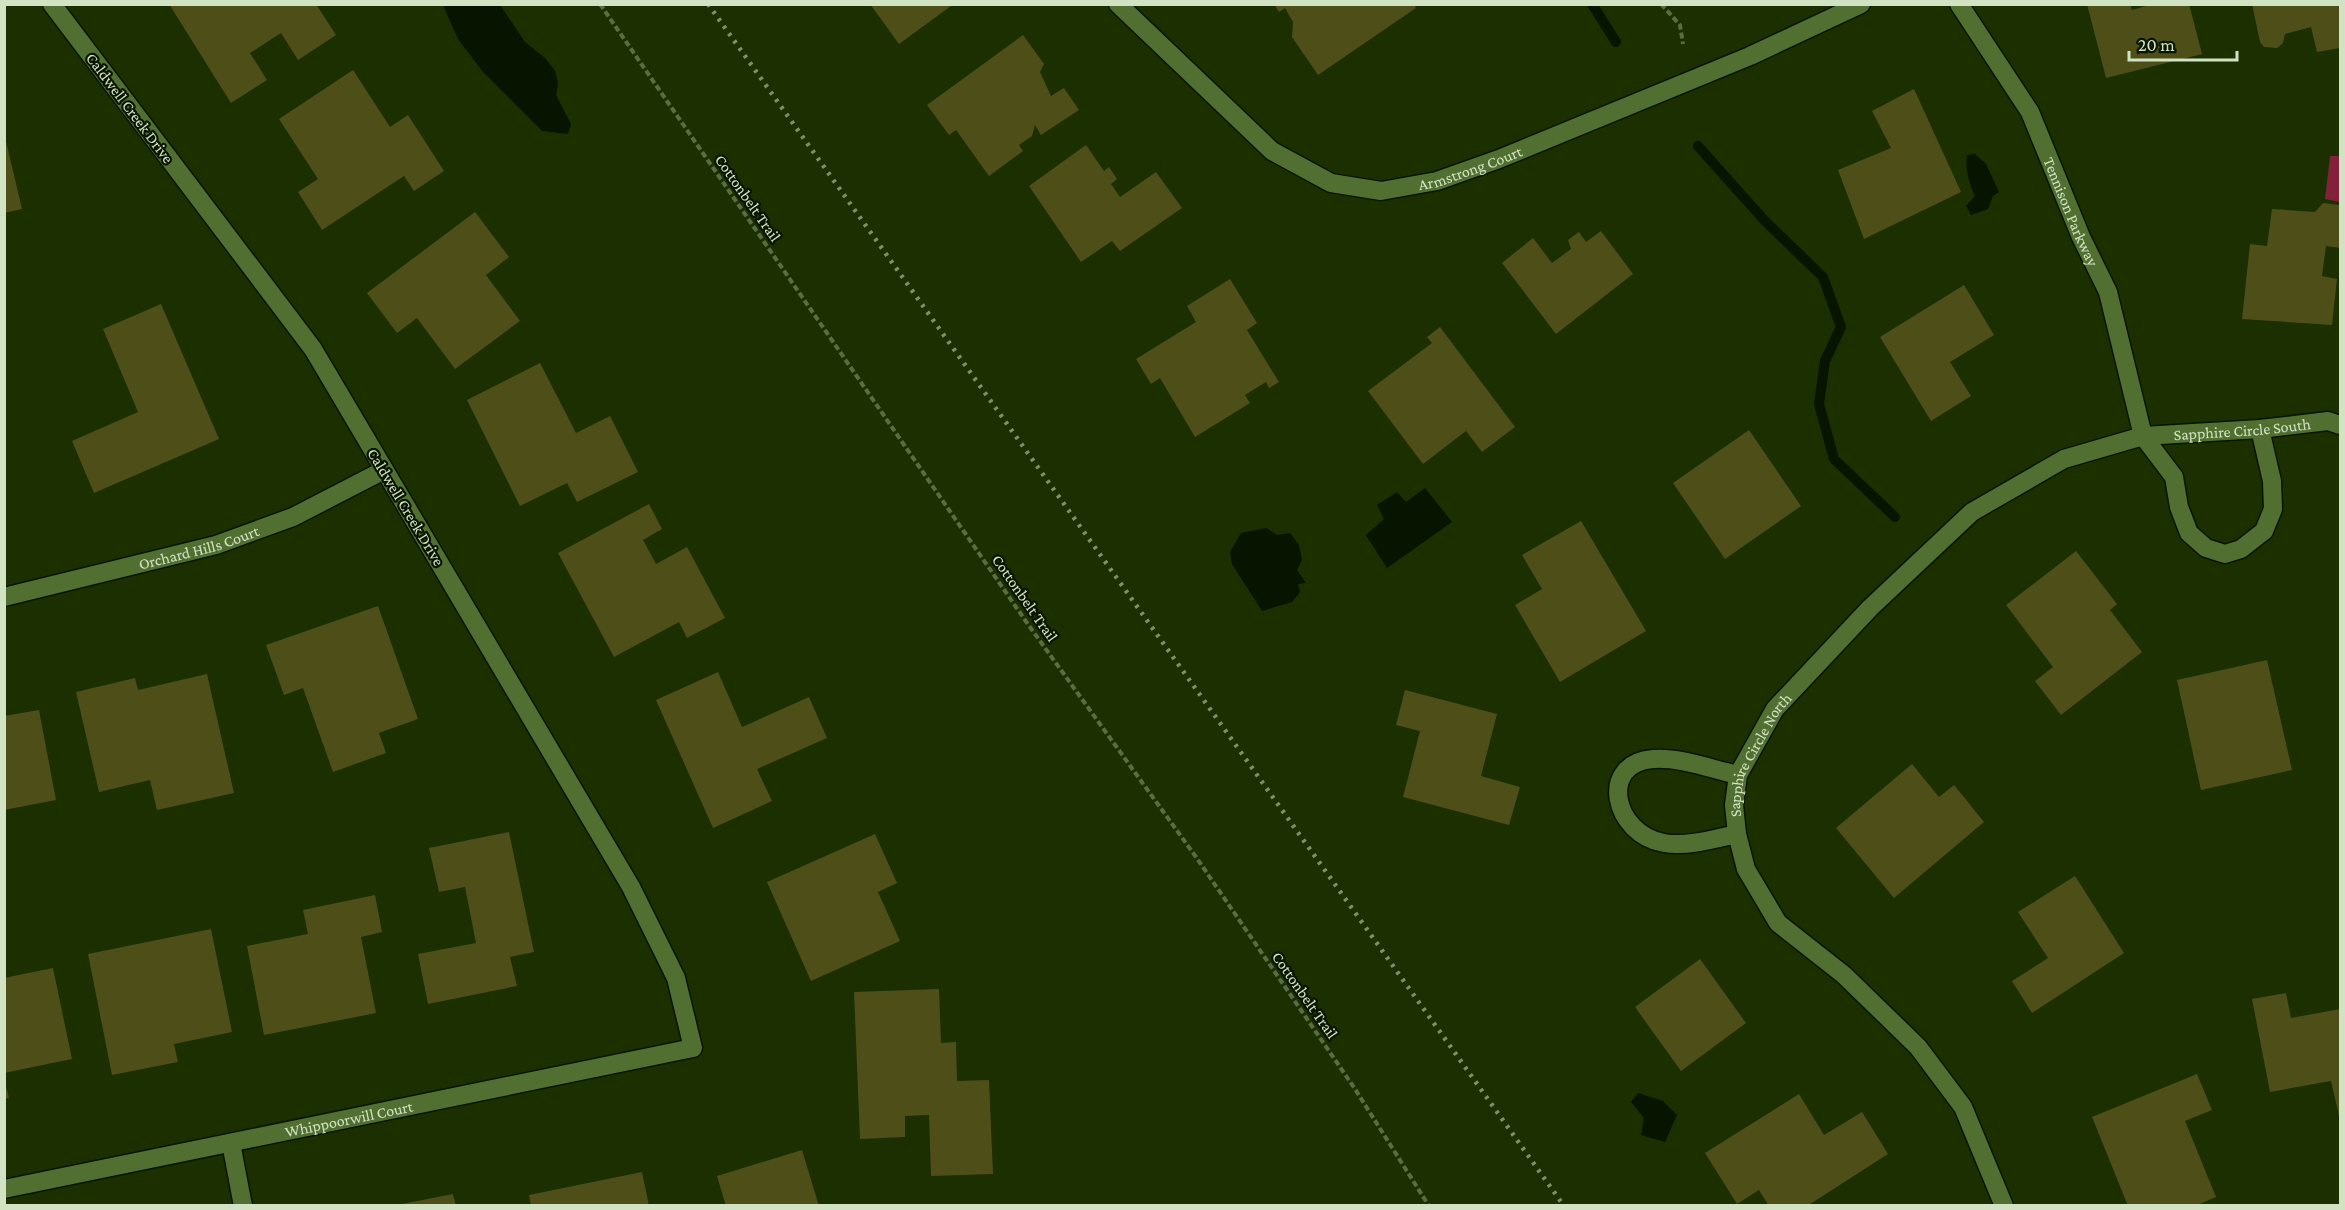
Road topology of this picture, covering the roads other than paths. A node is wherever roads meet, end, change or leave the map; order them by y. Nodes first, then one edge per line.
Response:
1 (52, 4) edge
2 (1118, 4) edge
3 (1861, 4) edge
4 (1959, 4) edge
5 (2340, 425) edge
6 (2260, 429) junction
7 (2143, 436) junction
8 (384, 470) junction
9 (4, 597) edge
10 (1738, 775) junction
11 (1737, 834) junction
12 (693, 1048) joint
13 (231, 1143) junction
14 (4, 1189) edge
15 (243, 1206) edge
16 (2004, 1206) edge

1 - 8 street, Caldwell Creek Drive
2 - 3 street, Armstrong Court
4 - 7 street, Tennison Parkway
5 - 6 street, Sapphire Circle South
6 - 7 street, Sapphire Circle South
6 - 7 street
7 - 10 street, Sapphire Circle North
8 - 9 street, Orchard Hills Court
8 - 12 street, Caldwell Creek Drive
10 - 11 street, Sapphire Circle North
10 - 11 street
11 - 16 street, Sapphire Circle North
12 - 13 street, Whippoorwill Court
13 - 14 street, Whippoorwill Court
13 - 15 street

